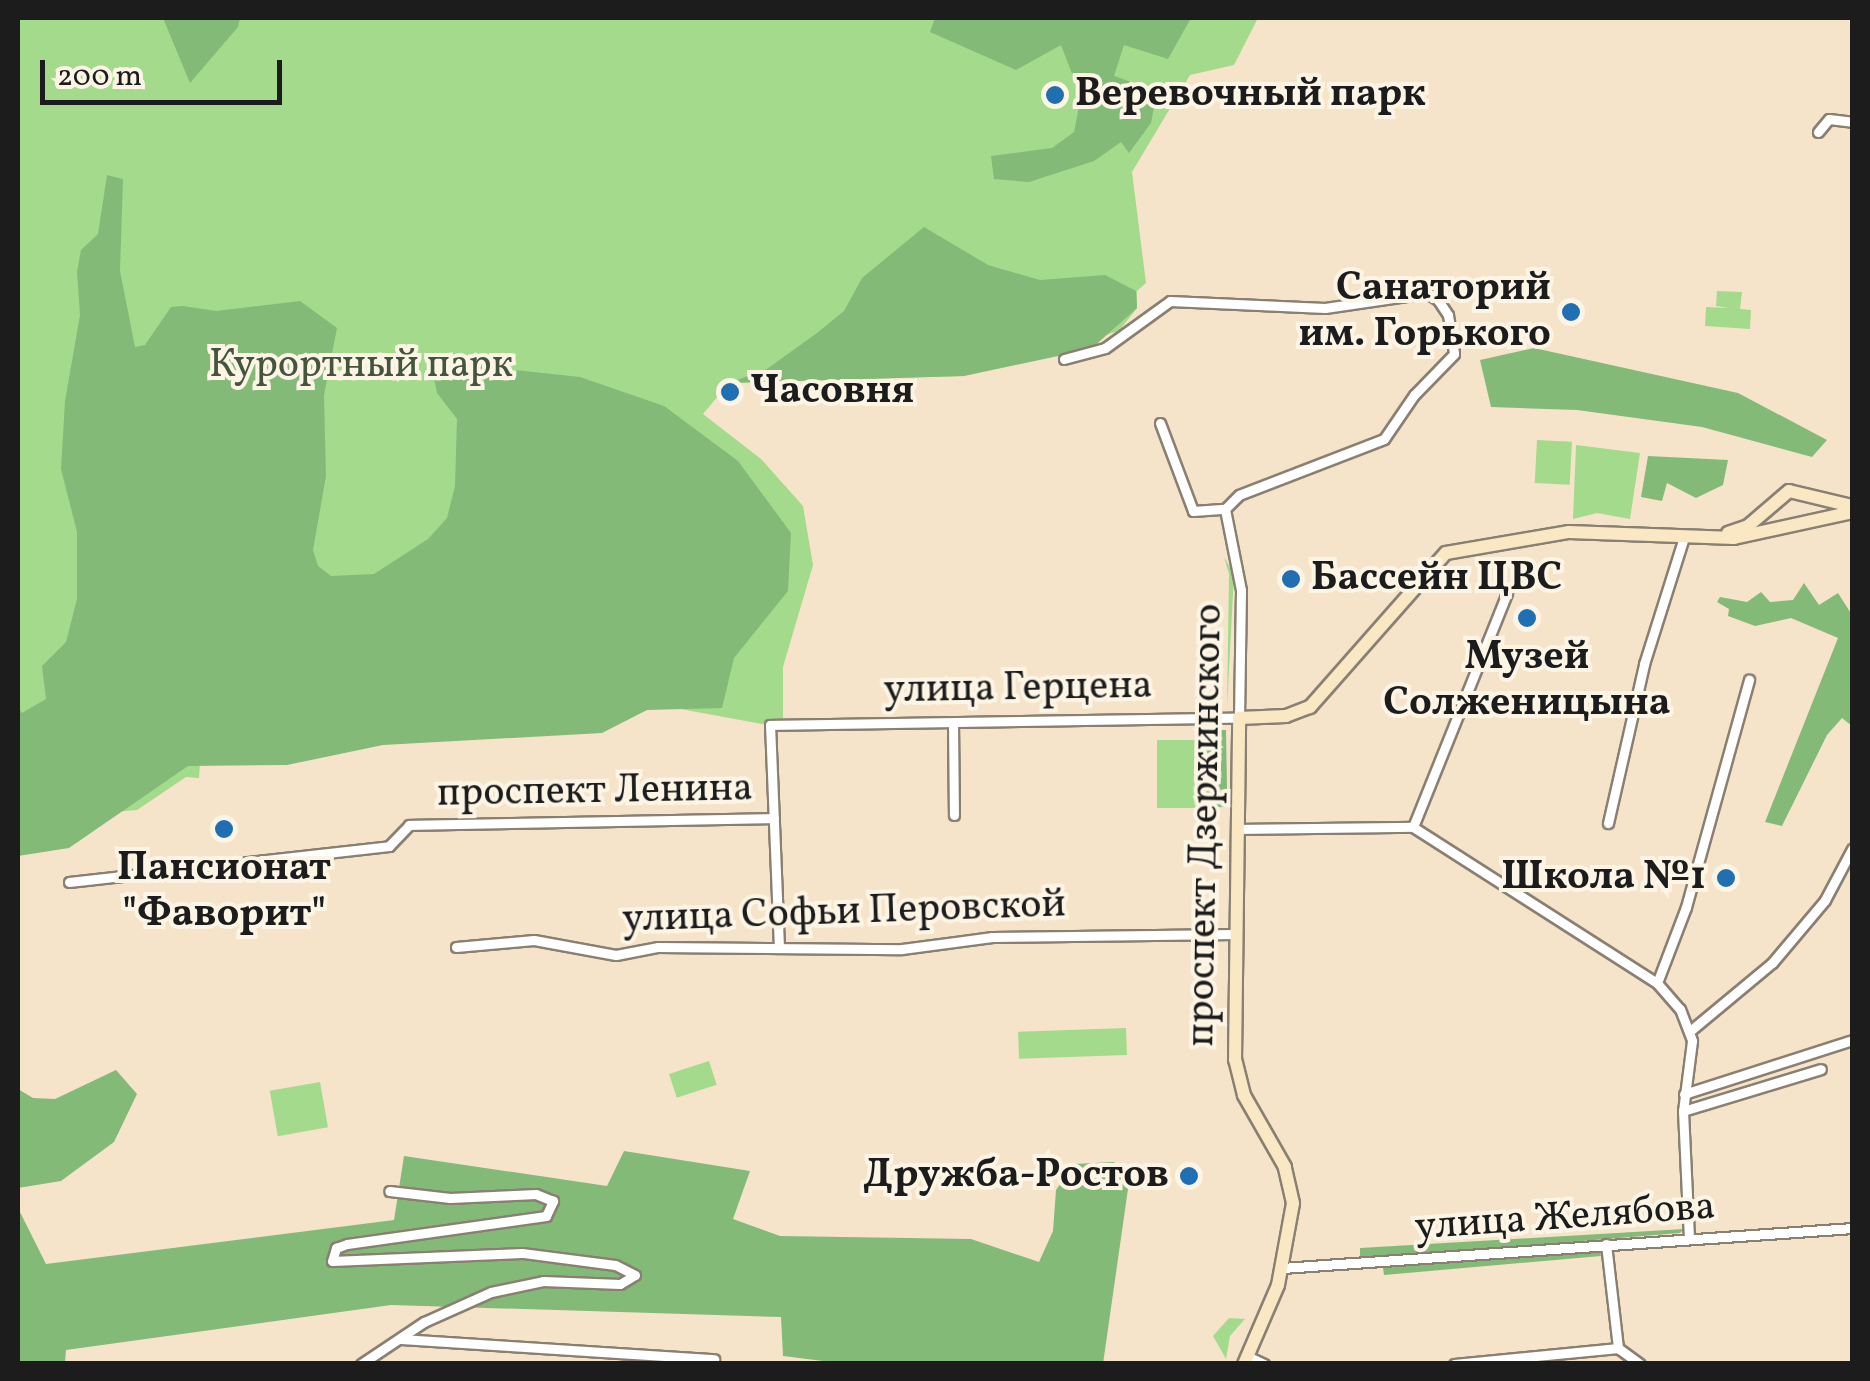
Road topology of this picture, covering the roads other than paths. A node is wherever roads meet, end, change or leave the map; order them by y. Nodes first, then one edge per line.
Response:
1 (1852, 122) edge
2 (1818, 132) dead end
3 (1064, 360) dead end
4 (1160, 423) dead end
5 (1225, 509) junction
6 (1852, 509) edge
7 (1723, 535) junction
8 (1684, 537) junction
9 (1506, 592) dead end
10 (1748, 680) dead end
11 (1240, 718) junction
12 (953, 723) junction
13 (954, 814) dead end
14 (774, 818) junction
15 (1608, 823) dead end
16 (1413, 827) junction
17 (1238, 830) junction
18 (1852, 849) edge
19 (69, 882) dead end
20 (1236, 934) junction
21 (456, 947) dead end
22 (779, 948) junction
23 (1657, 983) junction
24 (1690, 1032) junction
25 (1852, 1040) edge
26 (1821, 1069) dead end
27 (1684, 1094) junction
28 (1683, 1111) junction
29 (389, 1190) dead end
30 (1852, 1228) edge
31 (1689, 1237) junction
32 (1606, 1244) junction
33 (1282, 1268) junction
34 (398, 1339) junction
35 (1618, 1348) junction
36 (643, 1359) edge
37 (714, 1359) dead end
38 (1246, 1360) edge
39 (361, 1364) edge
40 (1264, 1364) edge
41 (1454, 1364) edge
42 (1640, 1364) edge

1 - 2 street
3 - 5 street
4 - 5 street
5 - 11 street, проспект Дзержинского
6 - 7 main road
6 - 7 main road
7 - 8 main road
8 - 11 main road, улица Герцена
8 - 15 street
9 - 16 street
10 - 23 street
11 - 12 street, улица Герцена
11 - 17 main road, проспект Дзержинского
12 - 13 street
12 - 14 street, улица Герцена
14 - 19 street, проспект Ленина
14 - 22 street
16 - 17 street
16 - 23 street
17 - 20 main road, проспект Дзержинского
18 - 24 street
20 - 22 street, улица Софьи Перовской
20 - 33 main road, проспект Дзержинского
21 - 22 street, улица Софьи Перовской
23 - 24 street
24 - 27 street
25 - 27 street
26 - 28 street
27 - 28 street
28 - 31 street
29 - 34 street
30 - 31 street, улица Желябова
31 - 32 street, улица Желябова
32 - 33 street, улица Желябова
32 - 35 street
33 - 38 main road, проспект Дзержинского
34 - 36 street
34 - 39 street
35 - 41 street
35 - 42 street
36 - 37 street
38 - 40 street

